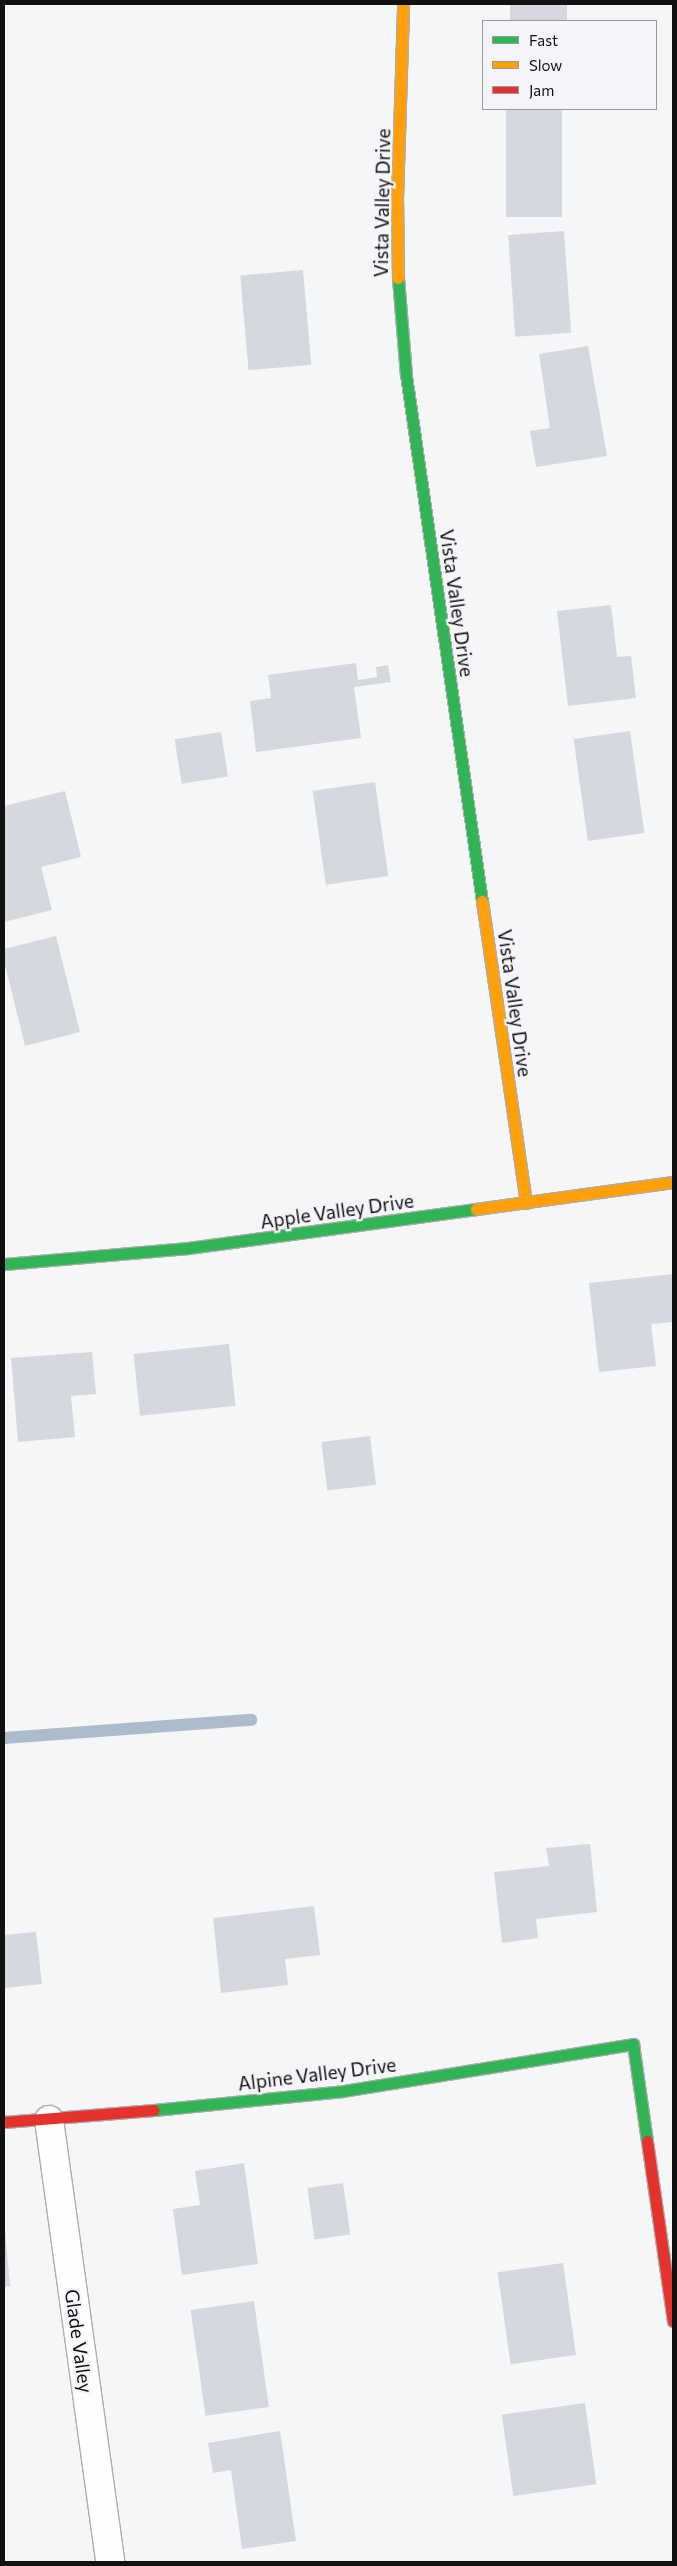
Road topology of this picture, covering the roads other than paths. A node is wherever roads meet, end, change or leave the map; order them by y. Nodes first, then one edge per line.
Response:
1 (404, 4) edge
2 (673, 1182) edge
3 (526, 1203) junction
4 (4, 1264) edge
5 (49, 2120) junction
6 (4, 2122) edge
7 (673, 2321) edge
8 (110, 2562) edge

1 - 3 street, Vista Valley Drive
2 - 3 street, Apple Valley Drive
3 - 4 street, Apple Valley Drive
5 - 6 street, Alpine Valley Drive
5 - 7 street, Alpine Valley Drive
5 - 8 street, Glade Valley

